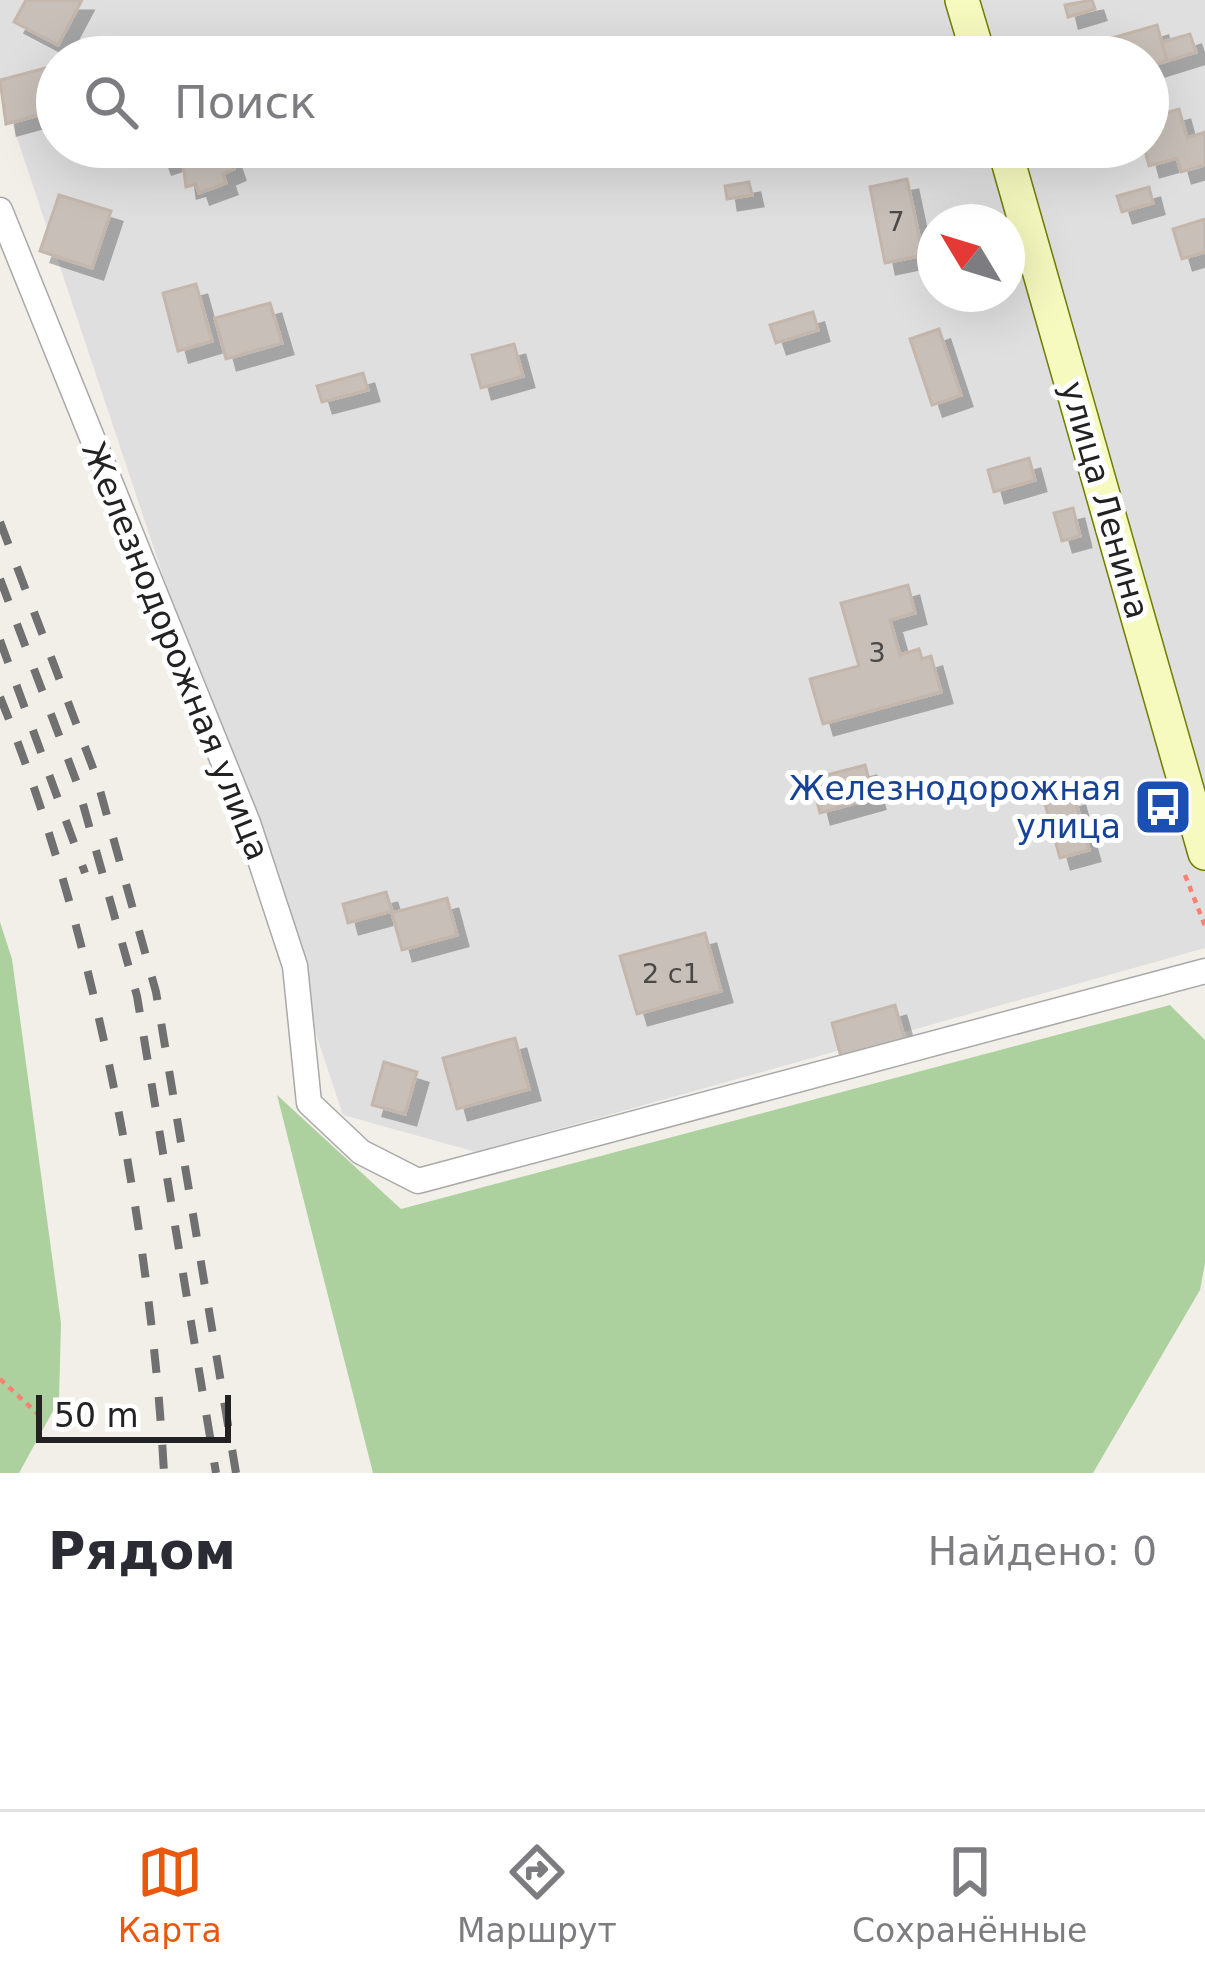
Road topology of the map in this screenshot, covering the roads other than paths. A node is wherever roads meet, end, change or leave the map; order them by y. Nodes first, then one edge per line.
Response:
1 (962, 0) edge
2 (973, 36) edge
3 (1010, 168) edge
4 (0, 210) edge
5 (1205, 853) edge
6 (1205, 971) edge

1 - 2 street
3 - 5 street, улица Ленина
4 - 6 street, Железнодорожная улица

